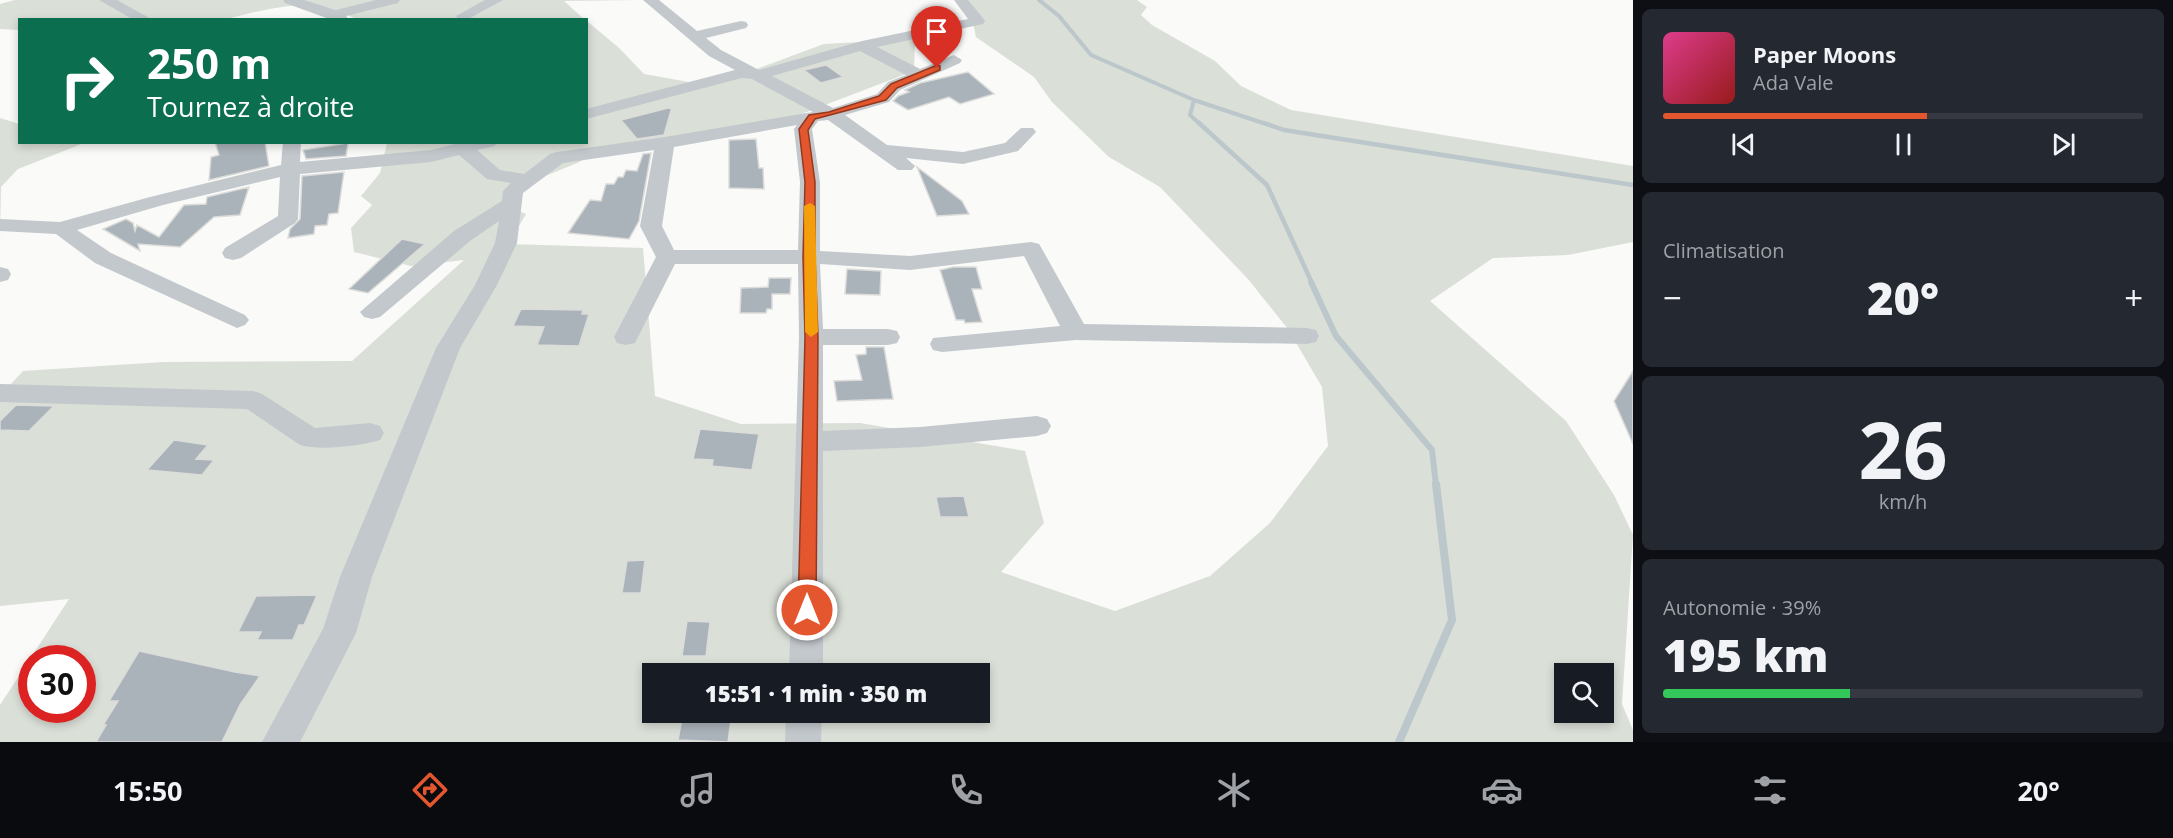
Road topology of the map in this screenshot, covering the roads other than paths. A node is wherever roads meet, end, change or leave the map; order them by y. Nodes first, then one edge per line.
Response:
1 (106, 0) edge
2 (290, 0) edge
3 (393, 0) edge
4 (496, 0) edge
5 (650, 0) edge
6 (961, 0) edge
7 (339, 17) edge
8 (142, 18) edge
9 (464, 18) edge
10 (741, 25) dead end
11 (695, 36) junction
12 (862, 46) junction
13 (954, 60) dead end
14 (758, 75) junction
15 (919, 75) junction
16 (588, 113) edge
17 (821, 116) junction
18 (1027, 132) dead end
19 (292, 144) edge
20 (479, 144) edge
21 (665, 144) junction
22 (462, 148) junction
23 (882, 150) junction
24 (905, 166) dead end
25 (289, 169) junction
26 (519, 191) junction
27 (0, 225) edge
28 (61, 228) junction
29 (233, 253) dead end
30 (667, 256) junction
31 (809, 257) junction
32 (372, 312) dead end
33 (237, 320) dead end
34 (1076, 332) junction
35 (1306, 336) dead end
36 (626, 337) dead end
37 (811, 337) junction
38 (888, 337) dead end
39 (942, 344) dead end
40 (0, 393) edge
41 (1037, 426) dead end
42 (370, 433) dead end
43 (809, 442) junction
44 (806, 663) edge
45 (804, 723) edge
46 (280, 742) edge
47 (803, 742) edge

1 - 8 street
2 - 7 street
3 - 7 street
4 - 9 street
5 - 11 street
6 - 12 street
10 - 11 street
11 - 14 street
12 - 14 street
12 - 15 street
13 - 15 street
14 - 16 street
14 - 17 street
15 - 17 street
17 - 21 street
17 - 23 street
17 - 31 street
18 - 23 street
19 - 25 street
20 - 22 street
21 - 26 street
21 - 30 street
22 - 25 street
22 - 26 street
23 - 24 street
25 - 28 street
25 - 29 street
26 - 32 street
26 - 46 street
27 - 28 street
28 - 33 street
30 - 31 street
30 - 36 street
31 - 34 street
31 - 37 street
34 - 35 street
34 - 39 street
37 - 38 street
37 - 43 street
40 - 42 street
41 - 43 street
43 - 44 street
45 - 47 street

